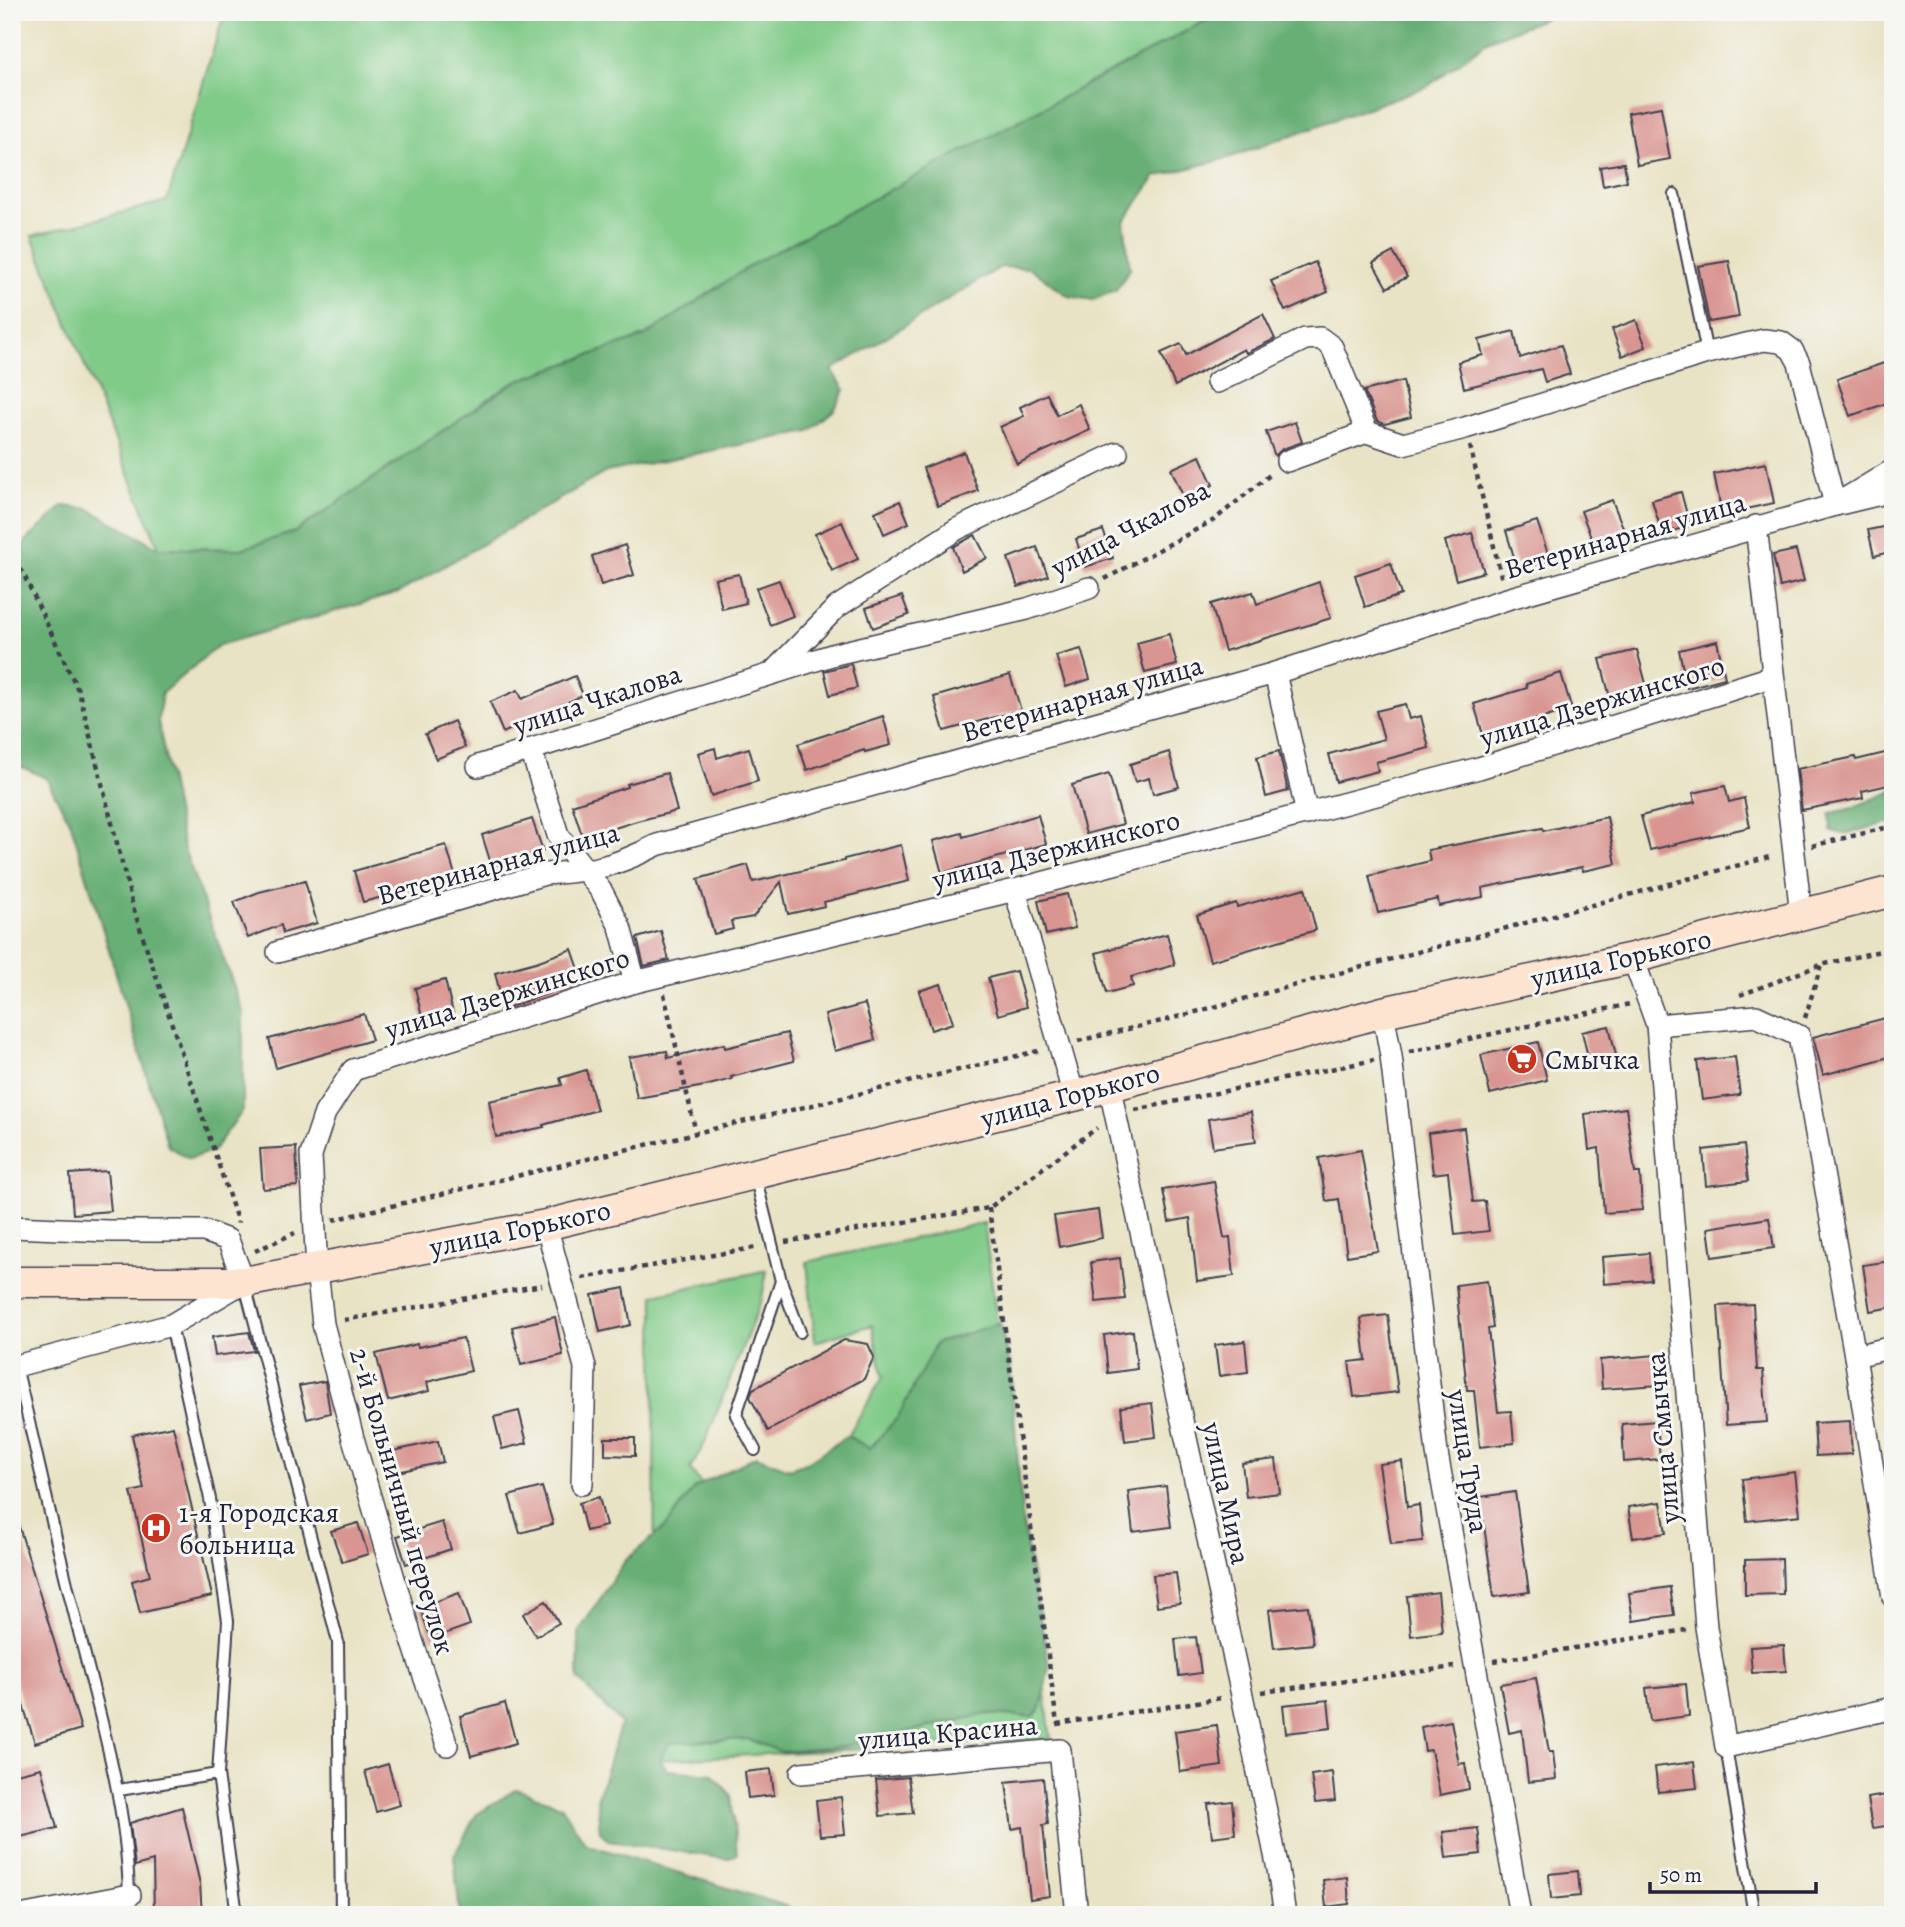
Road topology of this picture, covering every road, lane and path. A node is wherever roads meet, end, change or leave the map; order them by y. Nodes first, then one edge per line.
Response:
1 (1674, 194) dead end
2 (1707, 353) junction
3 (1217, 382) dead end
4 (1465, 428) junction
5 (1367, 432) junction
6 (1117, 453) dead end
7 (1287, 461) joint
8 (1893, 470) edge
9 (1893, 492) edge
10 (1835, 505) junction
11 (1756, 526) junction
12 (12, 562) edge
13 (1089, 588) joint
14 (1507, 599) junction
15 (1276, 673) junction
16 (771, 674) junction
17 (1772, 677) junction
18 (531, 750) junction
19 (478, 766) dead end
20 (1307, 814) junction
21 (1893, 826) edge
22 (1793, 850) junction
23 (586, 872) junction
24 (1015, 890) junction
25 (1893, 891) edge
26 (1801, 914) junction
27 (1893, 948) edge
28 (278, 952) dead end
29 (1633, 958) junction
30 (1821, 965) junction
31 (660, 976) junction
32 (635, 982) junction
33 (1733, 997) dead end
34 (1648, 1000) junction
35 (1383, 1012) junction
36 (1657, 1025) junction
37 (1799, 1036) junction
38 (1061, 1045) junction
39 (1391, 1056) junction
40 (353, 1070) joint
41 (1109, 1085) junction
42 (1074, 1096) junction
43 (1116, 1114) junction
44 (696, 1133) junction
45 (755, 1174) junction
46 (989, 1208) junction
47 (315, 1224) junction
48 (546, 1225) junction
49 (12, 1227) edge
50 (239, 1228) dead end
51 (773, 1244) junction
52 (246, 1268) junction
53 (317, 1270) junction
54 (780, 1281) junction
55 (12, 1282) edge
56 (562, 1282) junction
57 (323, 1324) junction
58 (171, 1325) junction
59 (800, 1332) dead end
60 (1893, 1347) edge
61 (1855, 1356) junction
62 (14, 1367) edge
63 (755, 1450) dead end
64 (582, 1484) dead end
65 (1893, 1597) edge
66 (1706, 1627) junction
67 (1475, 1665) junction
68 (1242, 1695) junction
69 (1893, 1708) edge
70 (1057, 1724) junction
71 (447, 1745) dead end
72 (1726, 1746) junction
73 (1060, 1750) junction
74 (800, 1773) dead end
75 (218, 1774) junction
76 (118, 1790) junction
77 (130, 1905) edge
78 (25, 1915) edge
79 (237, 1915) edge
80 (341, 1915) edge
81 (1077, 1915) edge
82 (1285, 1915) edge
83 (1520, 1915) edge
84 (1754, 1915) edge

1 - 2 lane
2 - 4 street
2 - 10 street
3 - 5 street
4 - 5 street
4 - 14 path
5 - 7 street
6 - 16 street
7 - 13 path, улица Чкалова
8 - 10 street, Ветеринарная улица
9 - 10 street
10 - 11 street, Ветеринарная улица
11 - 14 street, Ветеринарная улица
11 - 17 street
12 - 50 path
13 - 16 street, улица Чкалова
14 - 15 street, Ветеринарная улица
15 - 20 street
15 - 23 street, Ветеринарная улица
16 - 18 street, улица Чкалова
17 - 20 street, улица Дзержинского
17 - 22 street
18 - 19 street, улица Чкалова
18 - 23 street
20 - 24 street, улица Дзержинского
21 - 22 path
22 - 26 street
22 - 38 path
23 - 28 street, Ветеринарная улица
23 - 32 street
24 - 31 street, улица Дзержинского
24 - 38 street
25 - 26 main road, улица Горького
26 - 29 main road, улица Горького
27 - 30 path
29 - 34 street, улица Смычка
29 - 35 main road, улица Горького
30 - 33 path
30 - 37 path
31 - 32 street, улица Дзержинского
31 - 44 path
32 - 40 street, улица Дзержинского
34 - 36 street, улица Смычка
34 - 39 path
35 - 39 street, улица Труда
35 - 41 main road, улица Горького
36 - 37 street
36 - 66 street, улица Смычка
37 - 61 street
38 - 42 street
38 - 44 path
39 - 43 path
39 - 67 street, улица Труда
40 - 47 street, 2-й Больничный переулок
41 - 42 main road, улица Горького
41 - 43 street, улица Мира
42 - 45 main road, улица Горького
43 - 46 path
43 - 68 street, улица Мира
44 - 47 path
45 - 48 main road, улица Горького
45 - 51 lane
46 - 51 path
46 - 70 path
47 - 52 path
47 - 53 street, 2-й Больничный переулок
48 - 53 main road, улица Горького
48 - 56 street
49 - 52 street
51 - 54 lane
51 - 56 path
52 - 53 main road, улица Горького
52 - 55 main road, улица Горького
52 - 58 street
52 - 80 lane
53 - 57 street, 2-й Больничный переулок
54 - 59 lane
54 - 63 lane
56 - 57 path
56 - 64 street
57 - 71 street, 2-й Больничный переулок
58 - 62 street
58 - 75 lane
60 - 61 street
61 - 65 street
62 - 76 lane
66 - 67 path
66 - 72 street, улица Смычка
67 - 68 path
67 - 83 street, улица Труда
68 - 70 path
68 - 82 street, улица Мира
69 - 72 street
70 - 73 path
72 - 84 lane, улица Смычка
73 - 74 street, улица Красина
73 - 81 street, улица Красина
75 - 76 lane
75 - 79 lane
76 - 77 lane
77 - 78 street

